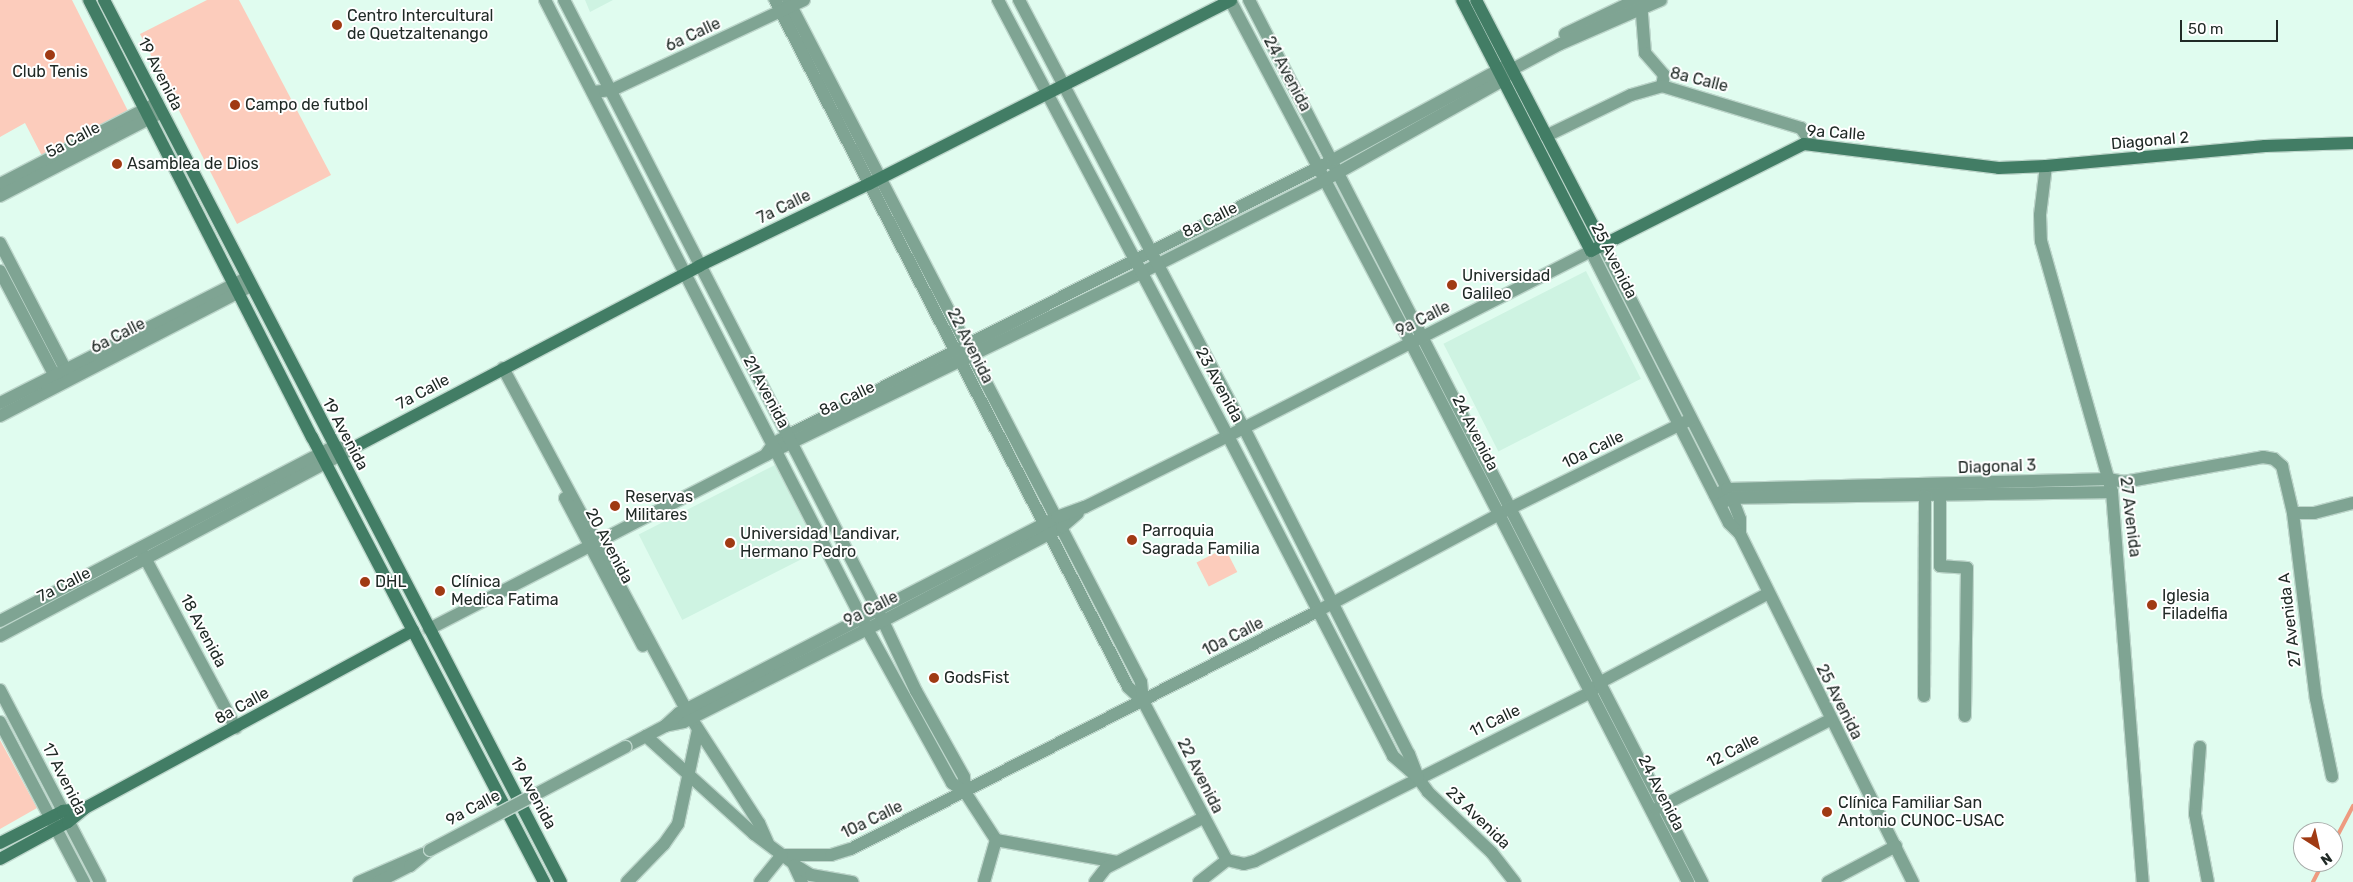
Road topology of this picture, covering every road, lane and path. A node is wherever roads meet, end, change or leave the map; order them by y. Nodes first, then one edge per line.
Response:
1 (89, 0) edge
2 (104, 0) edge
3 (545, 0) edge
4 (564, 0) edge
5 (775, 0) edge
6 (804, 0) edge
7 (998, 0) edge
8 (1019, 0) edge
9 (1230, 0) edge
10 (1249, 0) edge
11 (1462, 0) edge
12 (1476, 0) edge
13 (1660, 0) edge
14 (1639, 3) edge
15 (787, 6) edge
16 (1505, 71) junction
17 (1064, 84) junction
18 (1662, 86) junction
19 (612, 90) junction
20 (593, 92) junction
21 (1048, 93) junction
22 (160, 108) junction
23 (147, 114) junction
24 (1546, 136) junction
25 (2353, 143) edge
26 (1812, 144) junction
27 (1333, 160) junction
28 (1950, 162) joint
29 (2046, 166) junction
30 (1318, 168) junction
31 (1339, 173) junction
32 (880, 178) junction
33 (1325, 180) junction
34 (0, 184) edge
35 (869, 184) junction
36 (0, 196) edge
37 (0, 243) edge
38 (1603, 245) junction
39 (1153, 251) junction
40 (1590, 251) junction
41 (1134, 261) junction
42 (1159, 264) junction
43 (699, 266) junction
44 (0, 271) edge
45 (685, 273) junction
46 (1141, 273) junction
47 (249, 282) junction
48 (236, 289) junction
49 (1417, 340) junction
50 (969, 351) junction
51 (957, 357) junction
52 (500, 370) junction
53 (68, 373) junction
54 (56, 380) junction
55 (0, 403) edge
56 (0, 416) edge
57 (1691, 419) junction
58 (1679, 426) junction
59 (1244, 428) junction
60 (1228, 436) junction
61 (789, 441) junction
62 (776, 447) junction
63 (353, 448) joint
64 (336, 452) junction
65 (323, 460) junction
66 (2277, 461) joint
67 (2111, 486) junction
68 (1925, 496) junction
69 (1940, 496) junction
70 (1723, 497) junction
71 (2353, 504) edge
72 (1504, 512) junction
73 (2293, 514) junction
74 (1059, 522) junction
75 (1047, 529) junction
76 (594, 544) junction
77 (148, 553) junction
78 (1767, 594) junction
79 (1331, 604) junction
80 (1316, 612) junction
81 (881, 616) junction
82 (0, 621) edge
83 (864, 624) junction
84 (429, 629) junction
85 (414, 631) junction
86 (0, 636) edge
87 (1595, 687) junction
88 (0, 690) edge
89 (1924, 696) dead end
90 (1143, 701) junction
91 (685, 716) junction
92 (1965, 716) dead end
93 (1830, 720) junction
94 (0, 722) edge
95 (240, 726) junction
96 (698, 730) junction
97 (646, 736) junction
98 (2200, 747) dead end
99 (687, 773) junction
100 (2332, 776) dead end
101 (1418, 778) junction
102 (965, 792) junction
103 (1657, 808) junction
104 (1203, 818) junction
105 (60, 819) junction
106 (996, 840) junction
107 (0, 843) edge
108 (768, 843) junction
109 (1896, 846) junction
110 (426, 852) junction
111 (782, 855) junction
112 (0, 859) edge
113 (1230, 861) junction
114 (1117, 862) junction
115 (793, 863) junction
116 (84, 882) edge
117 (100, 882) edge
118 (359, 882) edge
119 (378, 882) edge
120 (544, 882) edge
121 (561, 882) edge
122 (627, 882) edge
123 (760, 882) edge
124 (802, 882) edge
125 (852, 882) edge
126 (984, 882) edge
127 (1095, 882) edge
128 (1199, 882) edge
129 (1515, 882) edge
130 (1688, 882) edge
131 (1702, 882) edge
132 (1828, 882) edge
133 (1914, 882) edge
134 (2143, 882) edge
135 (2208, 882) edge

1 - 23 main road, 19 Avenida
2 - 22 main road, 19 Avenida
3 - 20 street, 21 Avenida
4 - 19 street, 21 Avenida
5 - 15 street, 22 Avenida
6 - 15 street, 6a Calle
7 - 21 street, 23 Avenida
8 - 17 street, 23 Avenida
9 - 17 main road, 7a Calle
9 - 30 street, 24 Avenida
10 - 27 street, 24 Avenida
11 - 16 main road, 25 Avenida
12 - 16 main road, 25 Avenida
13 - 14 street, 8a Calle
14 - 16 street, 8a Calle
14 - 18 street
15 - 19 street, 6a Calle
15 - 32 street, 22 Avenida
15 - 35 street, 22 Avenida
16 - 24 main road, 25 Avenida
16 - 27 street, 8a Calle
16 - 31 street, 8a Calle
16 - 40 main road, 25 Avenida
17 - 21 main road, 7a Calle
17 - 39 street, 23 Avenida
18 - 24 street, 8a Calle
18 - 26 street, 8a Calle
19 - 20 street, 6a Calle
19 - 43 street, 21 Avenida
20 - 45 street, 21 Avenida
21 - 32 main road, 7a Calle
21 - 41 street, 23 Avenida
22 - 23 street, 5a Calle
22 - 47 main road, 19 Avenida
23 - 34 street, 5a Calle
23 - 36 street, 5a Calle
23 - 48 main road, 19 Avenida
24 - 38 main road, 25 Avenida
25 - 29 main road, Diagonal 2
26 - 28 main road, 9a Calle
26 - 38 main road, 9a Calle
27 - 30 street, 8a Calle
27 - 31 street, 24 Avenida
28 - 29 main road, Diagonal 2
29 - 67 street, 27 Avenida
30 - 33 street, 24 Avenida
30 - 39 street, 8a Calle
31 - 33 street, 8a Calle
31 - 49 street, 24 Avenida
32 - 35 main road, 7a Calle
32 - 50 street, 22 Avenida
33 - 42 street, 8a Calle
33 - 49 street, 24 Avenida
35 - 43 main road, 7a Calle
35 - 51 street, 22 Avenida
37 - 53 street
38 - 40 main road, 9a Calle
38 - 57 street, 25 Avenida
39 - 41 street, 8a Calle
39 - 42 street, 23 Avenida
40 - 49 street, 9a Calle
40 - 58 street, 25 Avenida
41 - 46 street, 23 Avenida
41 - 50 street, 8a Calle
42 - 46 street, 8a Calle
42 - 59 street, 23 Avenida
43 - 45 main road, 7a Calle
43 - 61 street, 21 Avenida
44 - 54 street
45 - 52 main road, 7a Calle
45 - 62 street, 21 Avenida
46 - 50 street, 8a Calle
46 - 60 street, 23 Avenida
47 - 48 street, 6a Calle
47 - 64 main road, 19 Avenida
48 - 53 street, 6a Calle
48 - 65 main road, 19 Avenida
49 - 59 street, 9a Calle
49 - 72 street, 24 Avenida
50 - 51 street, 8a Calle
50 - 74 street, 22 Avenida
51 - 61 street, 8a Calle
51 - 75 street, 22 Avenida
52 - 63 main road, 7a Calle
52 - 76 street, 20 Avenida
53 - 54 street, 6a Calle
54 - 55 street, 6a Calle
54 - 56 street, 6a Calle
57 - 58 street, 10a Calle
57 - 70 street, 25 Avenida
58 - 70 street, 25 Avenida
58 - 72 street, 10a Calle
59 - 60 street, 9a Calle
59 - 79 street, 23 Avenida
60 - 74 street, 9a Calle
60 - 80 street, 23 Avenida
61 - 62 street, 8a Calle
61 - 81 street, 21 Avenida
62 - 76 street, 8a Calle
62 - 83 street, 21 Avenida
63 - 64 street, 7a Calle
64 - 65 street, 7a Calle
64 - 84 main road, 19 Avenida
65 - 77 street, 7a Calle
65 - 85 main road, 19 Avenida
66 - 67 street, Diagonal 3
66 - 73 street, 27 Avenida A
67 - 69 street, Diagonal 3
67 - 70 street, Diagonal 3
67 - 134 street, 27 Avenida
68 - 69 street, Diagonal 3
68 - 70 street, Diagonal 3
68 - 89 street
69 - 92 street
70 - 78 street, 25 Avenida
71 - 73 street
72 - 79 street, 10a Calle
72 - 87 street, 24 Avenida
73 - 100 street, 27 Avenida A
74 - 75 street, 9a Calle
74 - 90 street, 22 Avenida
75 - 81 street, 9a Calle
75 - 90 street, 22 Avenida
76 - 84 street, 8a Calle
76 - 91 street, 20 Avenida
77 - 82 street, 7a Calle
77 - 86 street, 7a Calle
77 - 95 street, 18 Avenida
78 - 87 street, 11 Calle
78 - 93 street, 25 Avenida
79 - 80 street, 10a Calle
79 - 101 street, 23 Avenida
80 - 90 street, 10a Calle
80 - 101 street, 23 Avenida
81 - 83 street, 9a Calle
81 - 102 street, 21 Avenida
83 - 91 street, 9a Calle
83 - 102 street, 21 Avenida
84 - 121 main road, 19 Avenida
85 - 95 main road, 8a Calle
85 - 120 main road, 19 Avenida
87 - 101 street, 11 Calle
87 - 103 street, 24 Avenida
88 - 105 street, 17 Avenida
90 - 102 street, 10a Calle
90 - 104 street, 22 Avenida
91 - 96 street
91 - 97 street, 9a Calle
93 - 103 street, 12 Calle
93 - 109 street, 25 Avenida
94 - 105 street, 17 Avenida
95 - 105 main road, 8a Calle
96 - 99 street
96 - 108 street
97 - 99 street
97 - 110 street, 9a Calle, bridge
98 - 135 street
99 - 108 street
99 - 122 street
101 - 113 street, 11 Calle
101 - 129 street, 23 Avenida
102 - 106 street, 21 Avenida
102 - 111 street, 10a Calle
103 - 130 street, 24 Avenida
103 - 131 street, 24 Avenida
104 - 113 street, 22 Avenida
104 - 114 street
105 - 107 main road, 8a Calle
105 - 112 main road, 8a Calle
105 - 116 street, 17 Avenida
105 - 117 street, 17 Avenida
106 - 114 street
106 - 126 street
108 - 111 street
109 - 132 street
109 - 133 street, 25 Avenida
110 - 118 street
110 - 119 street, 9a Calle
111 - 115 street
111 - 123 street
113 - 128 street, 11 Calle
114 - 127 street
115 - 124 street
115 - 125 street

